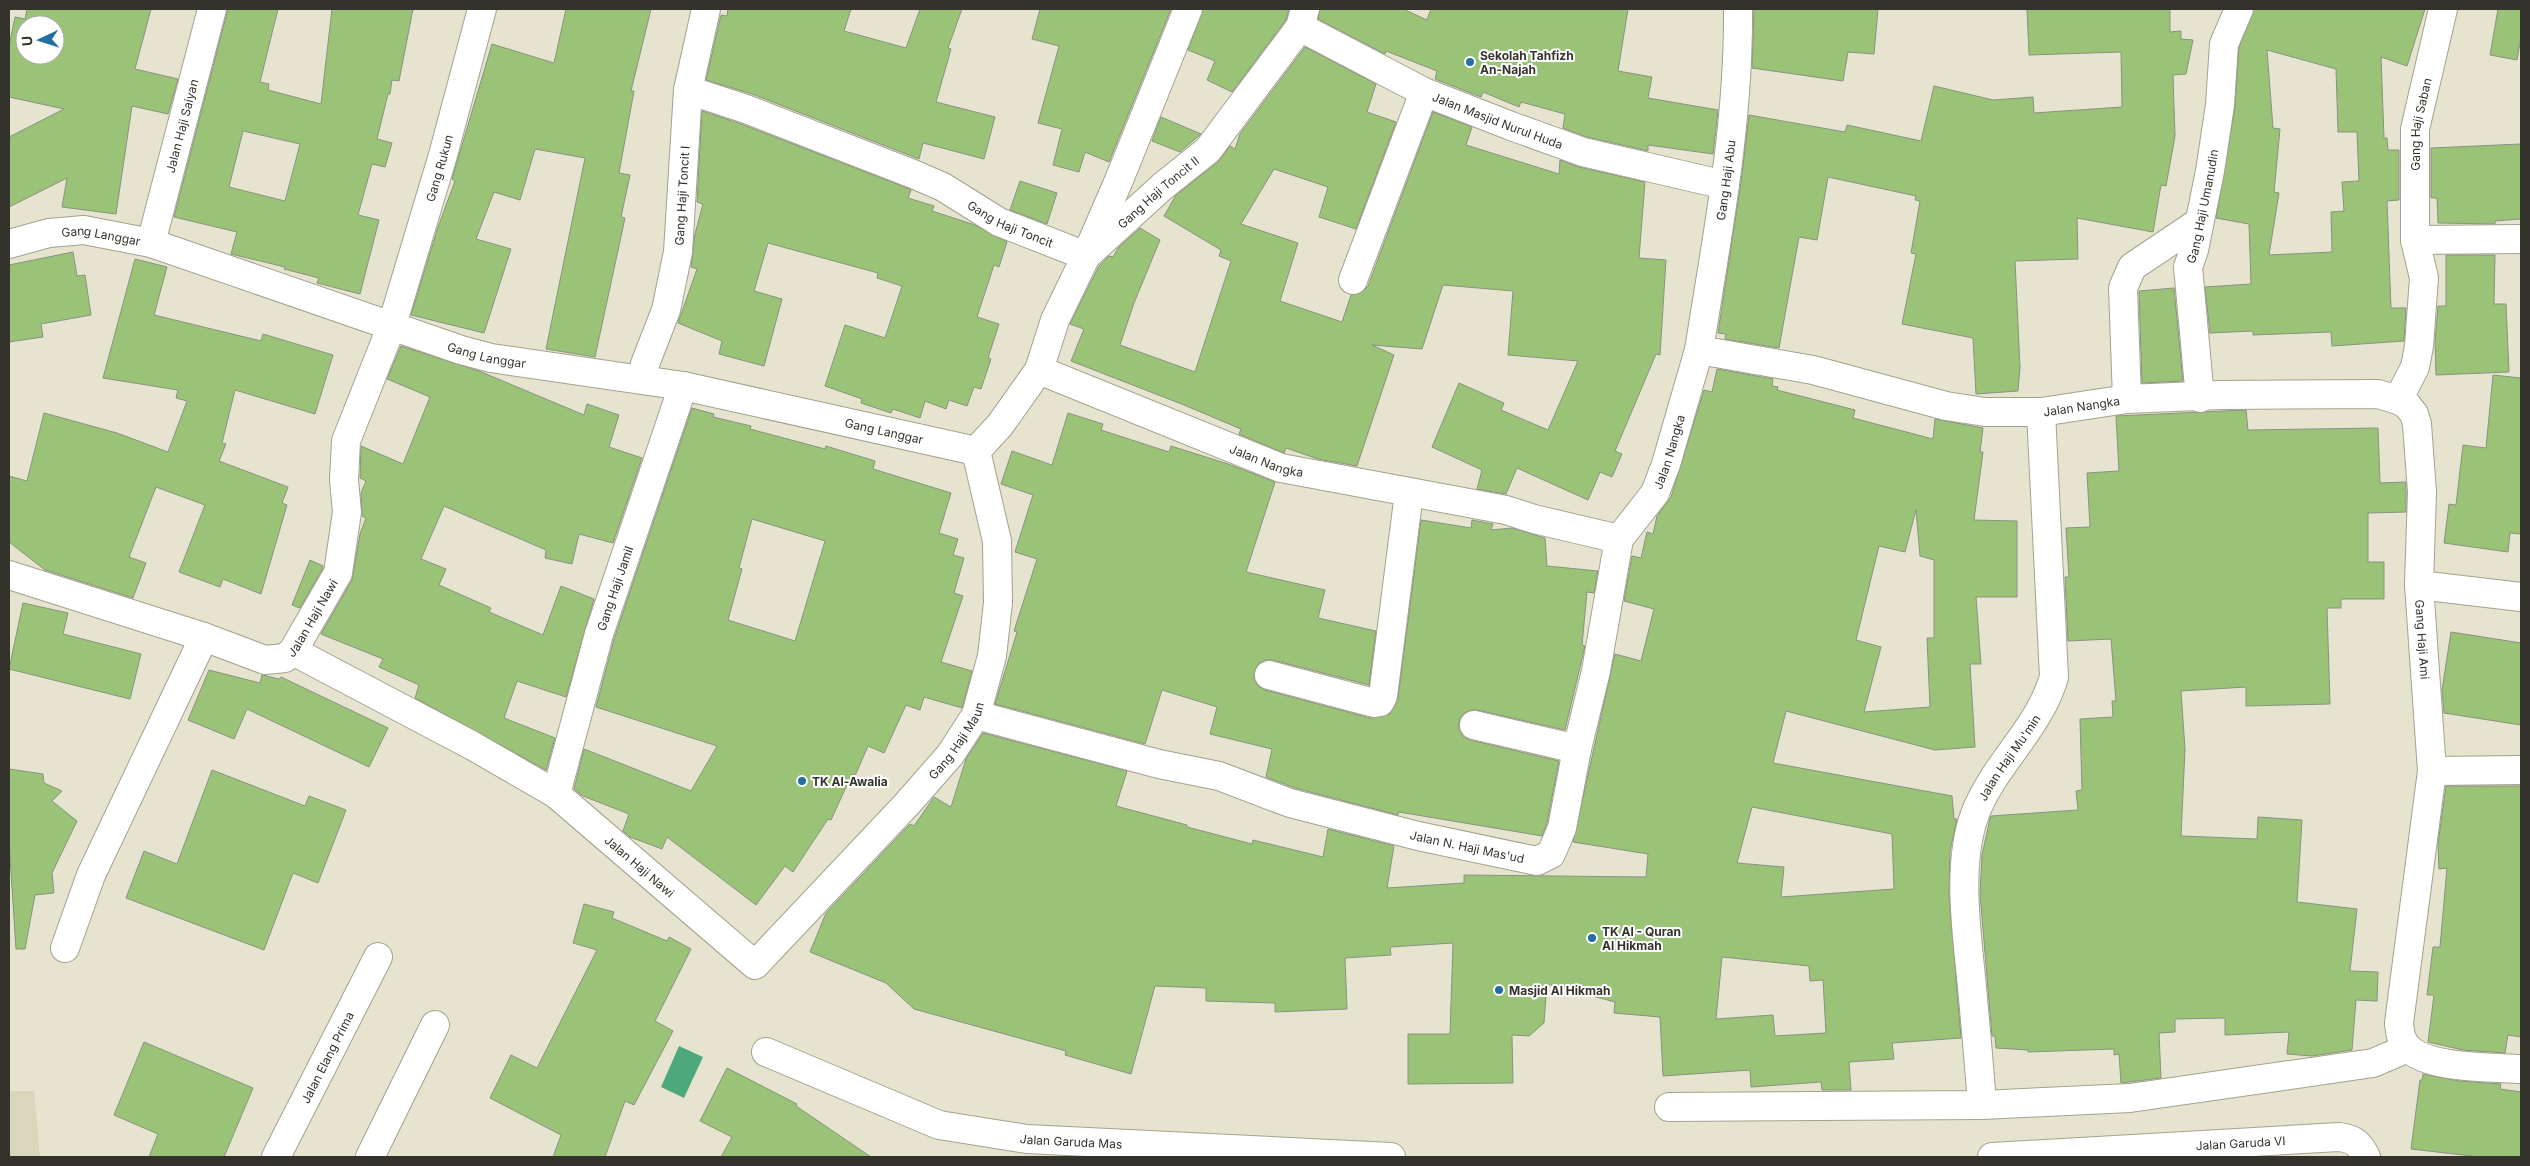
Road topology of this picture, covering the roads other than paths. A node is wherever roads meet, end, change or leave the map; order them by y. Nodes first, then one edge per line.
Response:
1 (212, 9) edge
2 (482, 9) edge
3 (706, 9) edge
4 (1188, 9) edge
5 (1738, 9) edge
6 (2238, 9) edge
7 (2443, 9) edge
8 (1302, 18) edge
9 (688, 90) junction
10 (1424, 92) junction
11 (1726, 185) junction
12 (2199, 222) junction
13 (2521, 239) edge
14 (2415, 240) junction
15 (151, 243) junction
16 (9, 244) edge
17 (1086, 256) junction
18 (1353, 280) dead end
19 (392, 325) junction
20 (1699, 350) junction
21 (1038, 370) junction
22 (642, 379) junction
23 (683, 386) junction
24 (2200, 398) junction
25 (2127, 400) junction
26 (2398, 400) junction
27 (2041, 412) junction
28 (976, 451) junction
29 (1409, 493) junction
30 (1619, 539) junction
31 (9, 575) edge
32 (2419, 585) junction
33 (2521, 597) edge
34 (204, 637) junction
35 (293, 650) junction
36 (1270, 675) dead end
37 (976, 715) junction
38 (1474, 725) dead end
39 (1576, 749) junction
40 (2521, 770) edge
41 (2432, 771) junction
42 (556, 794) junction
43 (65, 948) dead end
44 (378, 957) dead end
45 (755, 964) joint
46 (435, 1025) dead end
47 (2408, 1048) junction
48 (766, 1052) dead end
49 (2521, 1069) edge
50 (1982, 1105) junction
51 (1669, 1107) dead end
52 (276, 1157) edge
53 (370, 1157) edge
54 (1391, 1157) edge
55 (1992, 1157) edge
56 (2366, 1157) edge

1 - 15 street, Jalan Haji Saiyan
2 - 19 street, Gang Rukun
3 - 9 street, Gang Haji Toncit I
4 - 17 street
5 - 11 street, Gang Haji Abu
6 - 12 street, Gang Haji Umanudin
7 - 14 street, Gang Haji Saban
8 - 10 street, Jalan Masjid Nurul Huda
8 - 17 street, Gang Haji Toncit II
9 - 17 street, Gang Haji Toncit
9 - 22 street, Gang Haji Toncit I
10 - 11 street, Jalan Masjid Nurul Huda
10 - 18 street
11 - 20 street, Gang Haji Abu
12 - 24 street, Gang Haji Umanudin
12 - 25 street
13 - 14 street
14 - 26 street
15 - 16 street, Gang Langgar
15 - 19 street, Gang Langgar
17 - 21 street, Gang Haji Toncit II
19 - 22 street, Gang Langgar
19 - 35 street, Jalan Haji Nawi
20 - 27 street, Jalan Nangka
20 - 30 street, Jalan Nangka
21 - 28 street
21 - 29 street, Jalan Nangka
22 - 23 street, Gang Langgar
23 - 28 street, Gang Langgar
23 - 42 street, Gang Haji Jamil
24 - 25 street, Jalan Nangka
24 - 26 street, Jalan Nangka
25 - 27 street, Jalan Nangka
26 - 32 street, Gang Haji Ami
27 - 50 street, Jalan Haji Mu'min
28 - 37 street, Gang Haji Maun
29 - 30 street, Jalan Nangka
29 - 36 street
30 - 39 street, Jalan N. Haji Mas'ud
31 - 34 street, Jalan Haji Nawi
32 - 33 street
32 - 41 street, Gang Haji Ami
34 - 35 street, Jalan Haji Nawi
34 - 43 street
35 - 42 street, Jalan Haji Nawi
37 - 39 street, Jalan N. Haji Mas'ud
37 - 45 street, Gang Haji Maun
38 - 39 street
40 - 41 street
41 - 47 street, Gang Haji Ami
42 - 45 street, Jalan Haji Nawi
44 - 52 street, Jalan Elang Prima
46 - 53 street
47 - 49 street
47 - 50 street
48 - 54 street, Jalan Garuda Mas
50 - 51 street
55 - 56 street, Jalan Garuda VI

